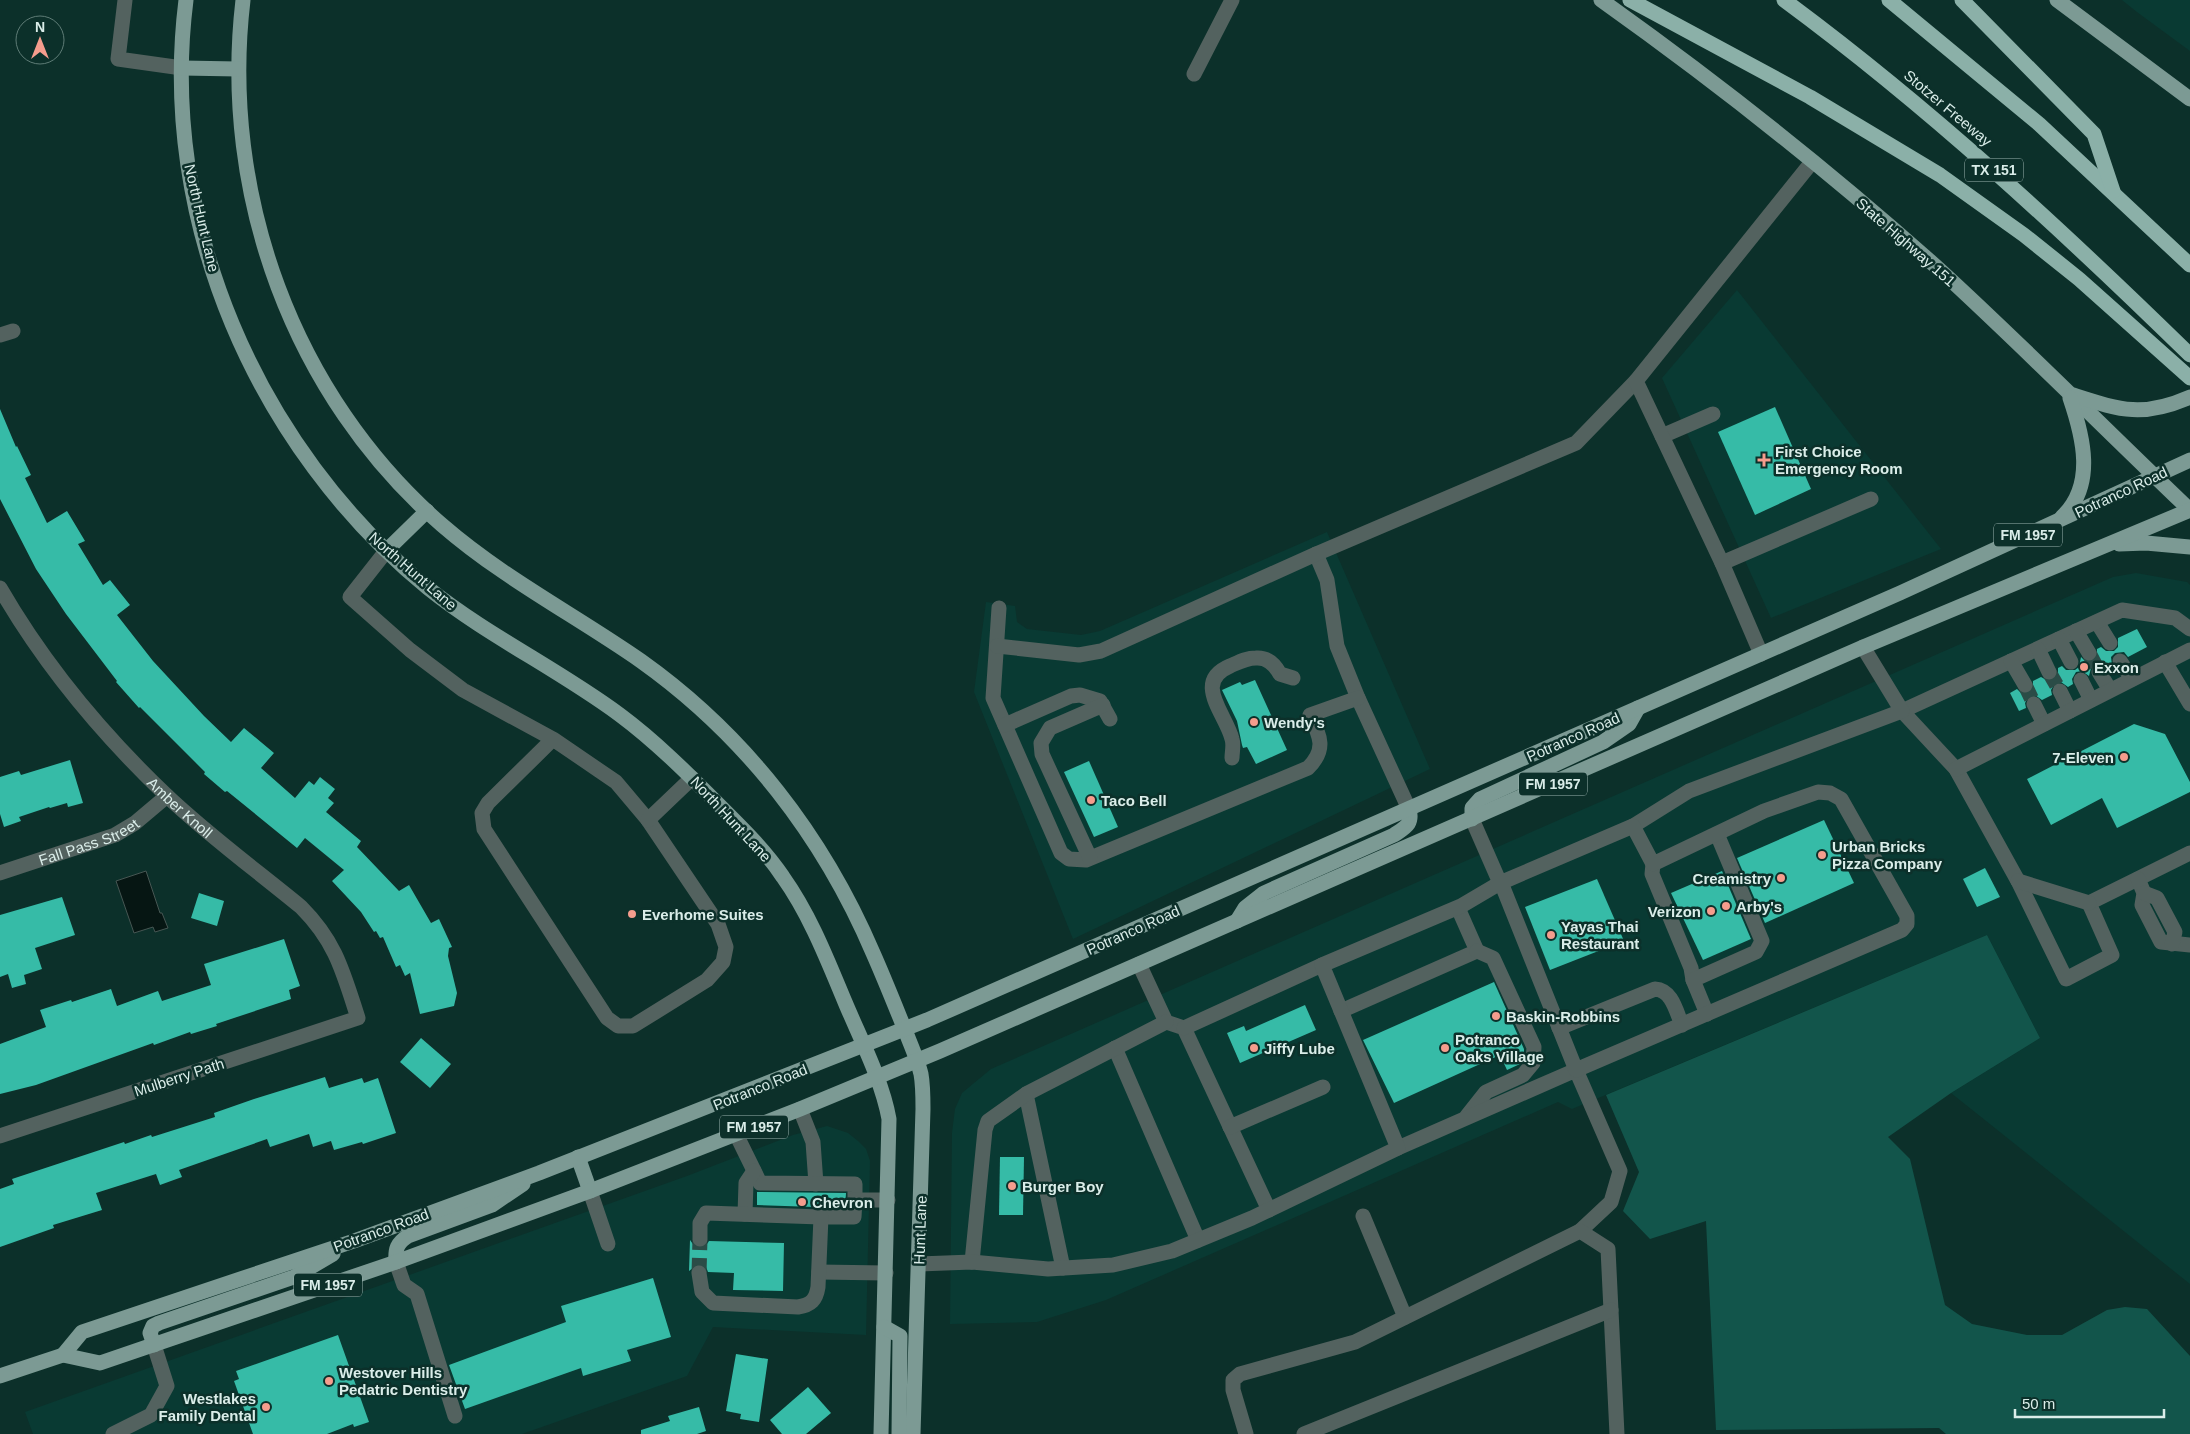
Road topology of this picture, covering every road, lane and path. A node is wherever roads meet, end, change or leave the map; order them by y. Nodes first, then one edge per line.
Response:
1 (126, 0) edge
2 (186, 0) edge
3 (243, 0) edge
4 (1232, 0) edge
5 (1601, 0) edge
6 (1630, 0) edge
7 (1784, 0) edge
8 (1889, 0) edge
9 (1962, 0) edge
10 (2057, 0) edge
11 (182, 68) junction
12 (238, 69) junction
13 (1194, 74) dead end
14 (2190, 99) edge
15 (1812, 162) junction
16 (2114, 192) junction
17 (2190, 265) edge
18 (2190, 355) edge
19 (2185, 374) edge
20 (1636, 381) junction
21 (2069, 394) junction
22 (2190, 397) edge
23 (1713, 414) dead end
24 (1662, 436) junction
25 (2190, 460) edge
26 (2154, 476) junction
27 (1871, 499) dead end
28 (2190, 510) edge
29 (426, 511) junction
30 (2056, 522) junction
31 (2107, 544) junction
32 (2190, 547) edge
33 (387, 550) junction
34 (1316, 554) junction
35 (1722, 563) junction
36 (3, 598) edge
37 (1000, 608) dead end
38 (2097, 622) junction
39 (2190, 629) edge
40 (2076, 631) junction
41 (2059, 639) junction
42 (2110, 643) dead end
43 (997, 646) junction
44 (1863, 647) junction
45 (2038, 649) junction
46 (2190, 650) edge
47 (2089, 653) tunnel mouth
48 (1761, 654) junction
49 (2011, 661) junction
50 (2120, 661) dead end
51 (2071, 662) dead end
52 (2165, 662) junction
53 (2049, 672) tunnel mouth
54 (2099, 672) tunnel mouth
55 (1293, 678) dead end
56 (2132, 679) junction
57 (2080, 680) dead end
58 (2025, 685) tunnel mouth
59 (2110, 690) junction
60 (2060, 691) tunnel mouth
61 (1358, 698) junction
62 (2091, 700) junction
63 (2034, 704) tunnel mouth
64 (2190, 704) edge
65 (1103, 705) junction
66 (1638, 708) junction
67 (1902, 711) junction
68 (2070, 711) junction
69 (1110, 719) dead end
70 (2044, 724) junction
71 (1005, 725) junction
72 (553, 739) junction
73 (1232, 758) dead end
74 (1956, 769) junction
75 (692, 778) junction
76 (167, 796) junction
77 (1409, 809) junction
78 (1472, 819) junction
79 (648, 820) junction
80 (1633, 826) junction
81 (1717, 834) junction
82 (2190, 853) edge
83 (1090, 858) junction
84 (1653, 864) junction
85 (0, 873) edge
86 (2018, 880) junction
87 (1500, 883) junction
88 (2141, 886) junction
89 (2089, 903) junction
90 (1458, 908) junction
91 (1236, 922) junction
92 (2190, 944) edge
93 (1477, 951) junction
94 (1139, 964) junction
95 (1322, 965) junction
96 (1693, 980) junction
97 (1341, 1011) junction
98 (1708, 1014) junction
99 (358, 1018) joint
100 (1166, 1022) junction
101 (1682, 1025) junction
102 (1184, 1028) junction
103 (1559, 1028) junction
104 (904, 1029) junction
105 (863, 1046) junction
106 (1115, 1048) junction
107 (916, 1060) junction
108 (1576, 1070) junction
109 (876, 1077) junction
110 (1323, 1087) dead end
111 (1026, 1094) junction
112 (800, 1109) junction
113 (1465, 1119) junction
114 (1230, 1127) junction
115 (736, 1134) junction
116 (0, 1136) edge
117 (1398, 1148) junction
118 (578, 1157) junction
119 (754, 1171) junction
120 (539, 1173) junction
121 (816, 1184) junction
122 (590, 1191) junction
123 (855, 1200) junction
124 (888, 1200) junction
125 (1269, 1210) junction
126 (745, 1214) junction
127 (821, 1216) junction
128 (1363, 1216) dead end
129 (1580, 1231) junction
130 (700, 1238) tunnel mouth
131 (354, 1240) junction
132 (1198, 1240) junction
133 (608, 1244) dead end
134 (396, 1262) junction
135 (972, 1262) junction
136 (918, 1264) junction
137 (1063, 1268) junction
138 (819, 1272) junction
139 (699, 1273) tunnel mouth
140 (886, 1273) junction
141 (1611, 1310) junction
142 (1405, 1317) junction
143 (884, 1327) junction
144 (154, 1345) junction
145 (63, 1355) junction
146 (0, 1376) edge
147 (455, 1416) dead end
148 (113, 1434) edge
149 (882, 1434) edge
150 (899, 1434) edge
151 (913, 1434) edge
152 (1246, 1434) edge
153 (1304, 1434) edge
154 (1617, 1434) edge

1 - 11 street
2 - 11 main road, North Hunt Lane
3 - 12 main road
4 - 13 street
5 - 15 main road, State Highway 151
6 - 19 highway
7 - 18 highway, Stotzer Freeway / TX 151
8 - 16 highway
9 - 16 highway
10 - 14 main road
11 - 12 main road
11 - 33 main road, North Hunt Lane
12 - 29 main road
15 - 20 street
15 - 21 main road, State Highway 151
16 - 17 highway
20 - 24 street
20 - 34 street
21 - 22 main road
21 - 26 main road, State Highway 151
21 - 30 main road
23 - 24 street
24 - 35 street
25 - 26 main road, Potranco Road / FM 1957
26 - 28 main road, State Highway 151
26 - 30 main road, Potranco Road / FM 1957
27 - 35 street
28 - 31 main road, FM 1957
29 - 33 main road
29 - 104 main road
30 - 48 main road, Potranco Road / FM 1957
31 - 32 main road
31 - 44 main road, FM 1957
33 - 72 street
33 - 75 main road, North Hunt Lane
34 - 43 street
34 - 61 street
35 - 48 street
36 - 76 street, Amber Knoll
37 - 43 street
38 - 39 street
38 - 40 street
38 - 42 street
40 - 41 street
40 - 47 street
41 - 45 street
41 - 51 street
43 - 71 street
44 - 67 street
44 - 78 main road, FM 1957
45 - 49 street
45 - 53 street
46 - 52 street
48 - 66 main road, Potranco Road / FM 1957
49 - 58 street
49 - 67 street
50 - 56 street
52 - 56 street
52 - 64 street
54 - 59 street
55 - 73 street
56 - 59 street
57 - 62 street
59 - 62 street
60 - 68 street
61 - 77 street
61 - 83 street
62 - 68 street
63 - 70 street
65 - 69 street
65 - 71 street
65 - 83 street
66 - 77 main road, Potranco Road / FM 1957
66 - 78 main road
67 - 74 street
67 - 80 street
68 - 70 street
70 - 74 street
71 - 83 street
72 - 79 street
72 - 79 street
74 - 86 street
75 - 79 street
75 - 105 main road, North Hunt Lane
76 - 85 street, Fall Pass Street
76 - 99 street, Amber Knoll
77 - 91 main road
77 - 104 main road, Potranco Road / FM 1957
78 - 87 street
78 - 91 main road, FM 1957
80 - 84 street
80 - 87 street
81 - 84 street
81 - 96 street
81 - 98 street
82 - 88 street
84 - 96 street
86 - 89 street
86 - 89 street
87 - 90 street
87 - 103 street
88 - 89 street
88 - 92 street
90 - 93 street
90 - 95 street
91 - 94 main road, FM 1957
93 - 97 street
93 - 113 street
94 - 100 street
94 - 107 main road, FM 1957
95 - 97 street
95 - 102 street
96 - 98 street
97 - 117 street
98 - 101 street
99 - 116 street, Mulberry Path
100 - 102 street
100 - 106 street
101 - 103 street
101 - 108 street
102 - 114 street
103 - 108 street
104 - 105 main road, Potranco Road / FM 1957
104 - 107 main road, Hunt Lane
105 - 109 main road
105 - 118 main road, Potranco Road / FM 1957
106 - 111 street
106 - 132 street
107 - 109 main road, FM 1957
107 - 136 main road, Hunt Lane
108 - 113 street
108 - 129 street
109 - 112 main road, FM 1957
109 - 124 main road
110 - 114 street
111 - 135 street
111 - 137 street
112 - 115 main road, FM 1957
112 - 121 street
113 - 117 street
114 - 125 street
115 - 119 street
115 - 122 main road, FM 1957
117 - 125 street
118 - 120 main road, Potranco Road / FM 1957
118 - 122 main road
119 - 121 street
119 - 126 street
120 - 131 main road, Potranco Road / FM 1957
120 - 134 main road
121 - 123 street
122 - 133 street
122 - 134 main road, FM 1957
123 - 124 street
123 - 127 street
124 - 140 main road
125 - 132 street
126 - 127 street
126 - 130 street
127 - 138 street
128 - 142 street
129 - 141 street
129 - 142 street
131 - 144 main road
131 - 145 main road, Potranco Road / FM 1957
132 - 137 street
134 - 144 main road, FM 1957
134 - 147 street
135 - 136 street
135 - 137 street
136 - 151 main road, Hunt Lane
138 - 139 street
138 - 140 street
140 - 143 main road
141 - 153 street
141 - 154 street
142 - 152 street
143 - 149 main road
143 - 150 main road
144 - 145 main road, FM 1957
144 - 148 street
145 - 146 main road

